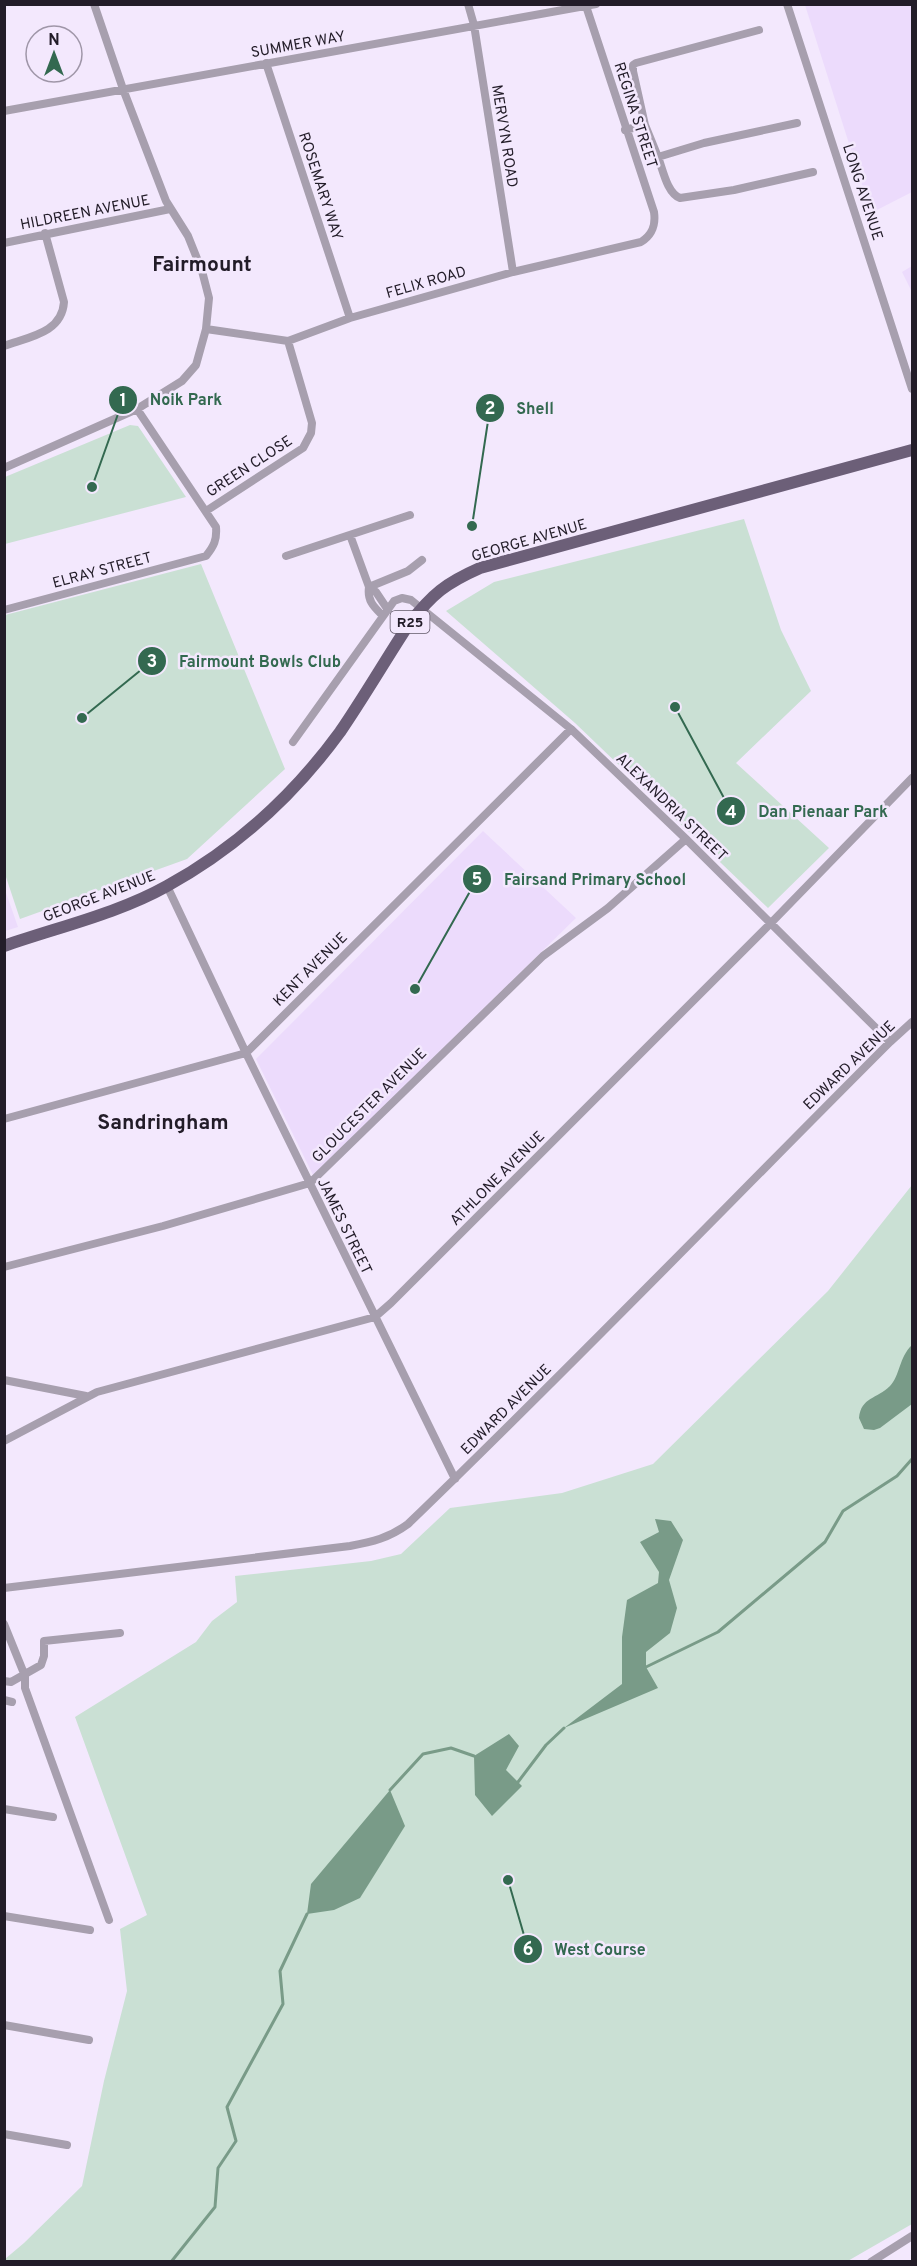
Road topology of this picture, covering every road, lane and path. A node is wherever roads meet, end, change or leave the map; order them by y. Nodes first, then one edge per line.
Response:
1 (94, 4) edge
2 (468, 4) edge
3 (534, 4) edge
4 (596, 4) edge
5 (788, 4) edge
6 (586, 6) junction
7 (536, 15) junction
8 (474, 25) junction
9 (759, 30) dead end
10 (266, 63) junction
11 (123, 89) junction
12 (4, 111) edge
13 (797, 123) dead end
14 (645, 125) junction
15 (626, 130) junction
16 (658, 158) junction
17 (813, 172) dead end
18 (170, 209) junction
19 (45, 233) junction
20 (651, 233) joint
21 (4, 243) edge
22 (513, 272) junction
23 (350, 318) junction
24 (206, 329) junction
25 (288, 341) junction
26 (4, 346) edge
27 (912, 389) edge
28 (137, 409) junction
29 (912, 451) edge
30 (4, 455) edge
31 (7, 467) edge
32 (206, 510) junction
33 (410, 515) dead end
34 (350, 535) junction
35 (206, 556) joint
36 (286, 556) dead end
37 (422, 560) dead end
38 (369, 587) junction
39 (421, 608) junction
40 (4, 610) edge
41 (386, 613) junction
42 (571, 729) junction
43 (293, 742) dead end
44 (912, 778) edge
45 (686, 839) junction
46 (167, 886) junction
47 (770, 924) junction
48 (4, 946) edge
49 (912, 1022) edge
50 (890, 1042) junction
51 (246, 1053) junction
52 (4, 1119) edge
53 (309, 1183) junction
54 (4, 1267) edge
55 (375, 1317) junction
56 (4, 1380) edge
57 (86, 1396) junction
58 (4, 1441) edge
59 (455, 1479) junction
60 (4, 1588) edge
61 (4, 1624) edge
62 (120, 1633) dead end
63 (25, 1676) junction
64 (4, 1681) edge
65 (4, 1809) edge
66 (53, 1817) dead end
67 (4, 1916) edge
68 (109, 1920) dead end
69 (90, 1930) dead end
70 (4, 2025) edge
71 (89, 2040) dead end
72 (4, 2134) edge
73 (68, 2145) dead end
74 (912, 2236) edge
75 (872, 2262) edge

1 - 11 street
2 - 8 street, MERVYN ROAD
3 - 7 street
4 - 6 street, SUMMER WAY
5 - 27 street, LONG AVENUE
6 - 7 street, SUMMER WAY
6 - 15 street, REGINA STREET
7 - 8 street, SUMMER WAY
8 - 10 street, SUMMER WAY
8 - 22 street, MERVYN ROAD
9 - 14 street
10 - 11 street, SUMMER WAY
10 - 23 street, ROSEMARY WAY
11 - 12 street, SUMMER WAY
11 - 18 street
13 - 16 street
14 - 15 street
14 - 16 street
15 - 20 street, REGINA STREET
16 - 17 street
18 - 19 street, HILDREEN AVENUE
18 - 24 street
19 - 21 street, HILDREEN AVENUE
19 - 26 street
20 - 22 street, FELIX ROAD
22 - 23 street, FELIX ROAD
23 - 25 street, FELIX ROAD
24 - 25 street, FELIX ROAD
24 - 28 street
25 - 32 street, GREEN CLOSE
28 - 31 street
28 - 32 street, GREEN CLOSE
29 - 39 main road, GEORGE AVENUE / R25
30 - 31 street
32 - 35 street, GREEN CLOSE
33 - 34 street
34 - 36 street
34 - 38 street
35 - 40 street, ELRAY STREET
37 - 38 street
38 - 41 street
39 - 41 street
39 - 42 street, ALEXANDRIA STREET
39 - 46 main road, GEORGE AVENUE / R25
41 - 43 street
42 - 45 street, ALEXANDRIA STREET
42 - 51 street, KENT AVENUE
44 - 47 street, ATHLONE AVENUE
45 - 47 street, ALEXANDRIA STREET
45 - 53 street, GLOUCESTER AVENUE
46 - 48 main road, GEORGE AVENUE / R25
46 - 51 street, JAMES STREET
47 - 50 street, ALEXANDRIA STREET
47 - 55 street, ATHLONE AVENUE
49 - 50 street, EDWARD AVENUE
50 - 59 street, EDWARD AVENUE
51 - 52 street, KENT AVENUE
51 - 53 street, JAMES STREET
53 - 54 street, GLOUCESTER AVENUE
53 - 55 street, JAMES STREET
55 - 57 street, ATHLONE AVENUE
55 - 59 street, JAMES STREET
56 - 57 street
57 - 58 street, ATHLONE AVENUE
59 - 60 street, EDWARD AVENUE
61 - 63 street
62 - 63 street
63 - 64 street
63 - 68 street
65 - 66 street
67 - 69 street
70 - 71 street
72 - 73 street
74 - 75 street

